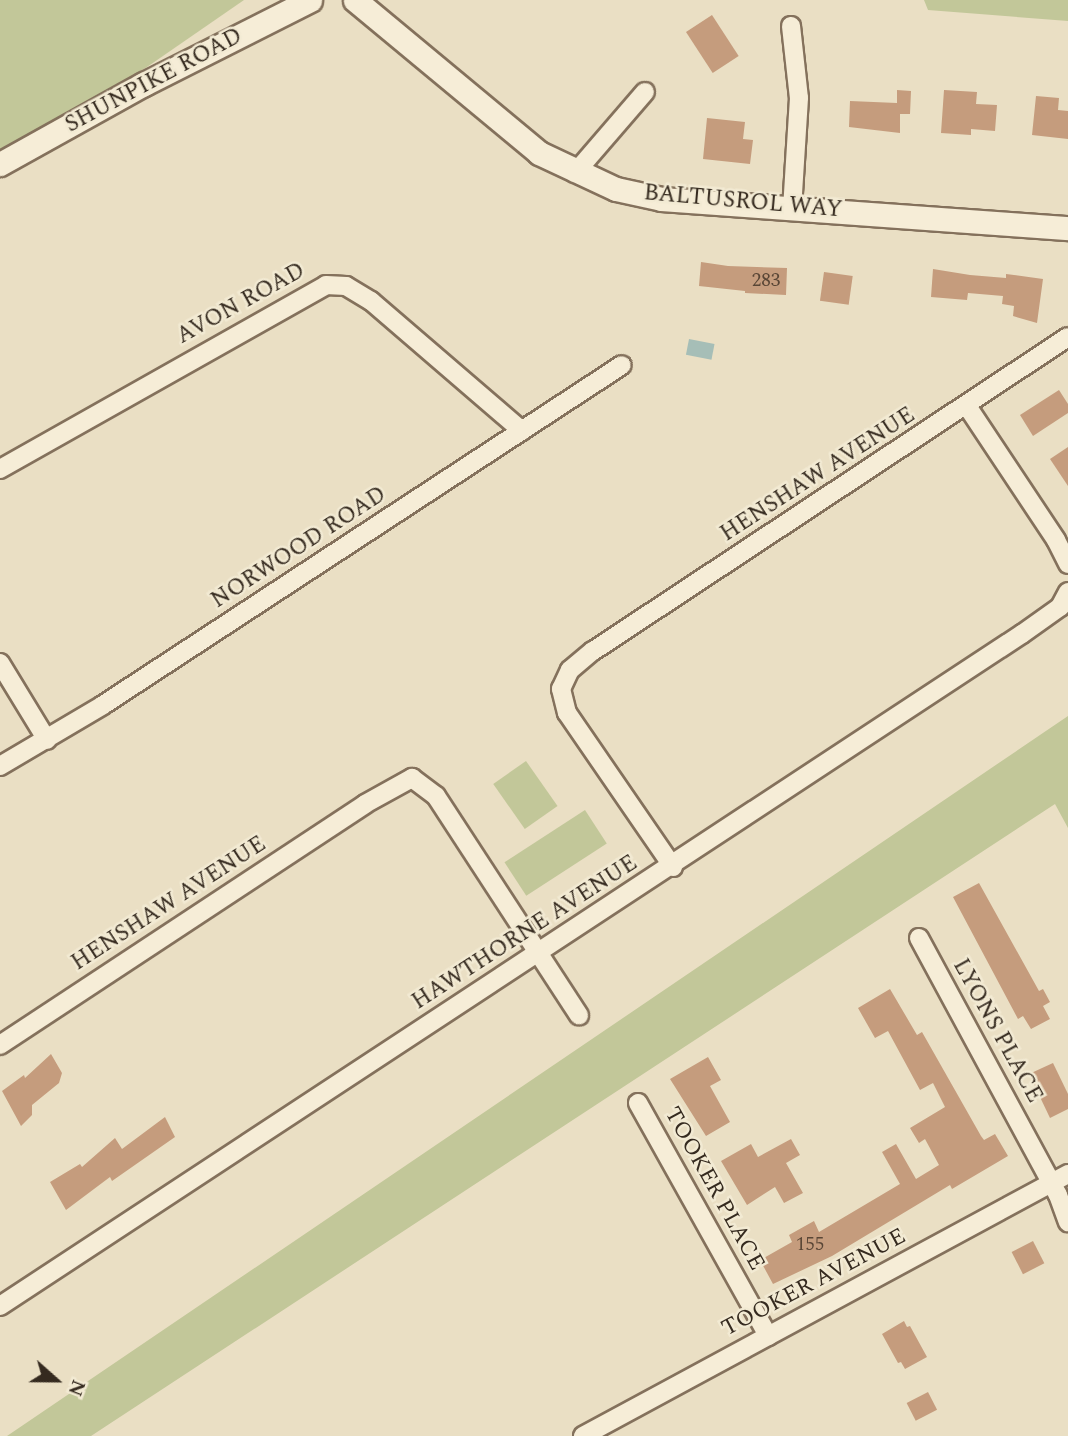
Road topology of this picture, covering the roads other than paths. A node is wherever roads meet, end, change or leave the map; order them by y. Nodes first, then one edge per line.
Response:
1 (310, 0) edge
2 (355, 0) edge
3 (791, 26) dead end
4 (645, 92) dead end
5 (0, 164) edge
6 (575, 173) junction
7 (792, 208) junction
8 (1068, 228) edge
9 (1068, 337) edge
10 (622, 365) dead end
11 (967, 407) junction
12 (522, 431) junction
13 (0, 469) edge
14 (1068, 564) edge
15 (1068, 592) edge
16 (0, 663) edge
17 (47, 740) junction
18 (0, 766) edge
19 (673, 867) junction
20 (919, 938) dead end
21 (537, 954) junction
22 (579, 1015) dead end
23 (0, 1045) edge
24 (638, 1103) dead end
25 (1060, 1179) edge
26 (1068, 1222) edge
27 (0, 1307) edge
28 (768, 1336) junction
29 (583, 1436) edge

1 - 5 street, SHUNPIKE ROAD
2 - 6 street, BALTUSROL WAY
3 - 7 street
4 - 6 street
6 - 7 street, BALTUSROL WAY
7 - 8 street, BALTUSROL WAY
9 - 11 street, HENSHAW AVENUE
10 - 12 street, NORWOOD ROAD
11 - 14 street
11 - 19 street, HENSHAW AVENUE
12 - 13 street, AVON ROAD
12 - 17 street, NORWOOD ROAD
15 - 19 street, HAWTHORNE AVENUE
16 - 17 street
17 - 18 street, NORWOOD ROAD
19 - 21 street, HAWTHORNE AVENUE
20 - 25 street, LYONS PLACE
21 - 22 street
21 - 23 street, HENSHAW AVENUE
21 - 27 street, HAWTHORNE AVENUE
24 - 28 street, TOOKER PLACE
25 - 26 street, LYONS PLACE
25 - 28 street, TOOKER AVENUE
28 - 29 street, TOOKER AVENUE

